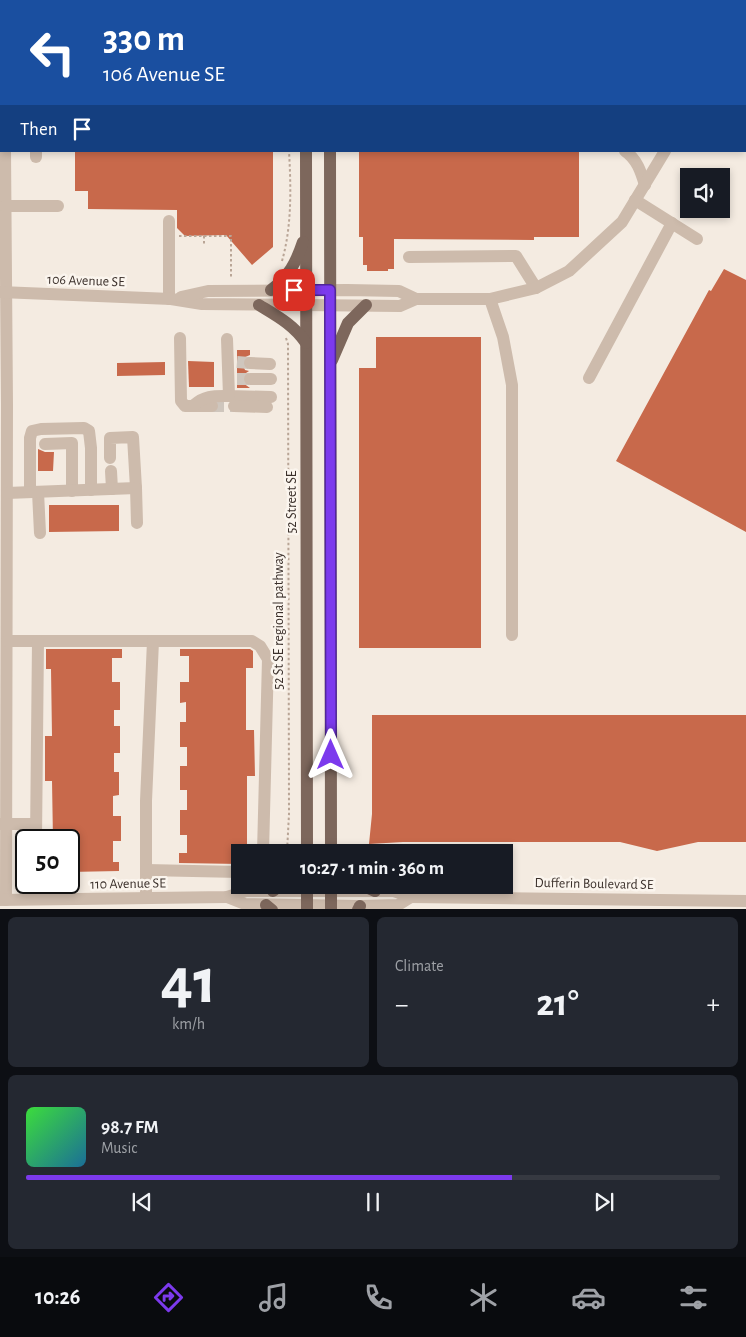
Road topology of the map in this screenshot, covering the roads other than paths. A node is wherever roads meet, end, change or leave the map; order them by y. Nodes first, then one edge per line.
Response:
1 (3, 152) edge
2 (306, 152) edge
3 (330, 152) edge
4 (627, 152) edge
5 (664, 152) edge
6 (2, 175) edge
7 (645, 184) junction
8 (635, 200) junction
9 (5, 206) junction
10 (58, 206) dead end
11 (169, 221) dead end
12 (672, 223) junction
13 (306, 232) junction
14 (697, 239) dead end
15 (409, 257) dead end
16 (536, 288) junction
17 (272, 290) junction
18 (306, 290) junction
19 (330, 290) junction
20 (3, 292) edge
21 (170, 299) junction
22 (416, 299) junction
23 (490, 299) junction
24 (259, 304) junction
25 (306, 305) junction
26 (330, 305) junction
27 (366, 306) junction
28 (180, 338) dead end
29 (226, 340) dead end
30 (306, 343) junction
31 (238, 362) junction
32 (270, 364) dead end
33 (330, 364) junction
34 (589, 378) dead end
35 (238, 379) junction
36 (271, 379) dead end
37 (231, 401) junction
38 (269, 402) dead end
39 (194, 405) junction
40 (212, 406) tunnel mouth
41 (45, 444) dead end
42 (4, 467) edge
43 (136, 488) junction
44 (112, 489) junction
45 (72, 490) junction
46 (91, 490) junction
47 (34, 492) junction
48 (7, 493) junction
49 (137, 523) dead end
50 (40, 533) dead end
51 (512, 635) dead end
52 (7, 641) junction
53 (38, 641) junction
54 (153, 642) junction
55 (3, 693) edge
56 (3, 773) edge
57 (3, 824) edge
58 (36, 824) junction
59 (36, 829) edge
60 (263, 844) edge
61 (307, 844) edge
62 (331, 844) edge
63 (146, 870) junction
64 (231, 872) edge
65 (236, 894) edge
66 (307, 894) edge
67 (331, 894) edge
68 (403, 894) edge
69 (226, 897) junction
70 (412, 897) junction
71 (146, 898) junction
72 (3, 900) edge
73 (746, 901) edge
74 (439, 904) edge
75 (639, 904) edge
76 (269, 907) edge
77 (307, 908) edge
78 (331, 908) edge
79 (359, 908) edge

1 - 6 street
2 - 13 main road, 52 Street SE
3 - 19 main road
4 - 7 street
5 - 7 street
6 - 9 street
7 - 8 street
8 - 12 street
8 - 16 street
9 - 10 street
9 - 20 street
11 - 21 street
12 - 14 street
12 - 34 street
13 - 17 main road
13 - 18 main road, 52 Street SE
15 - 16 street
16 - 23 street
17 - 18 street, 106 Avenue SE
17 - 21 street, 106 Avenue SE
18 - 19 street, 106 Avenue SE
18 - 25 main road, 52 Street SE
19 - 22 street, 106 Avenue SE
19 - 26 main road
20 - 21 street, 106 Avenue SE
20 - 42 street
21 - 24 street, 106 Avenue SE
22 - 23 street
22 - 27 street, 106 Avenue SE
23 - 51 street
24 - 25 street, 106 Avenue SE
24 - 30 main road
25 - 26 street, 106 Avenue SE
25 - 30 main road, 52 Street SE
26 - 27 street, 106 Avenue SE
26 - 33 main road
27 - 33 main road
28 - 39 street
29 - 31 street
30 - 61 main road, 52 Street SE
31 - 32 street
31 - 35 street
33 - 62 main road
35 - 36 street
35 - 37 street
37 - 38 street
37 - 39 street
39 - 40 street
41 - 45 street
42 - 48 street
43 - 44 street
43 - 44 street
43 - 49 street
44 - 46 street
45 - 46 street
45 - 47 street
46 - 47 street
47 - 48 street
47 - 50 street
48 - 52 street
52 - 53 street
52 - 55 street
53 - 54 street
53 - 58 street
54 - 60 street
54 - 63 street
55 - 56 street
56 - 57 street
57 - 58 street
57 - 72 street
58 - 59 street
63 - 64 street
63 - 71 street
65 - 69 street, 110 Avenue SE
66 - 77 main road
67 - 78 main road
68 - 70 street, Dufferin Boulevard SE
69 - 71 street, 110 Avenue SE
69 - 76 street, 110 Avenue SE
70 - 74 street, Dufferin Boulevard SE
70 - 79 street, Dufferin Boulevard SE
71 - 72 street, 110 Avenue SE
73 - 75 street, Dufferin Boulevard SE
74 - 75 street, Dufferin Boulevard SE
76 - 77 street, 110 Avenue SE
77 - 78 street, Dufferin Boulevard SE
78 - 79 street, Dufferin Boulevard SE

